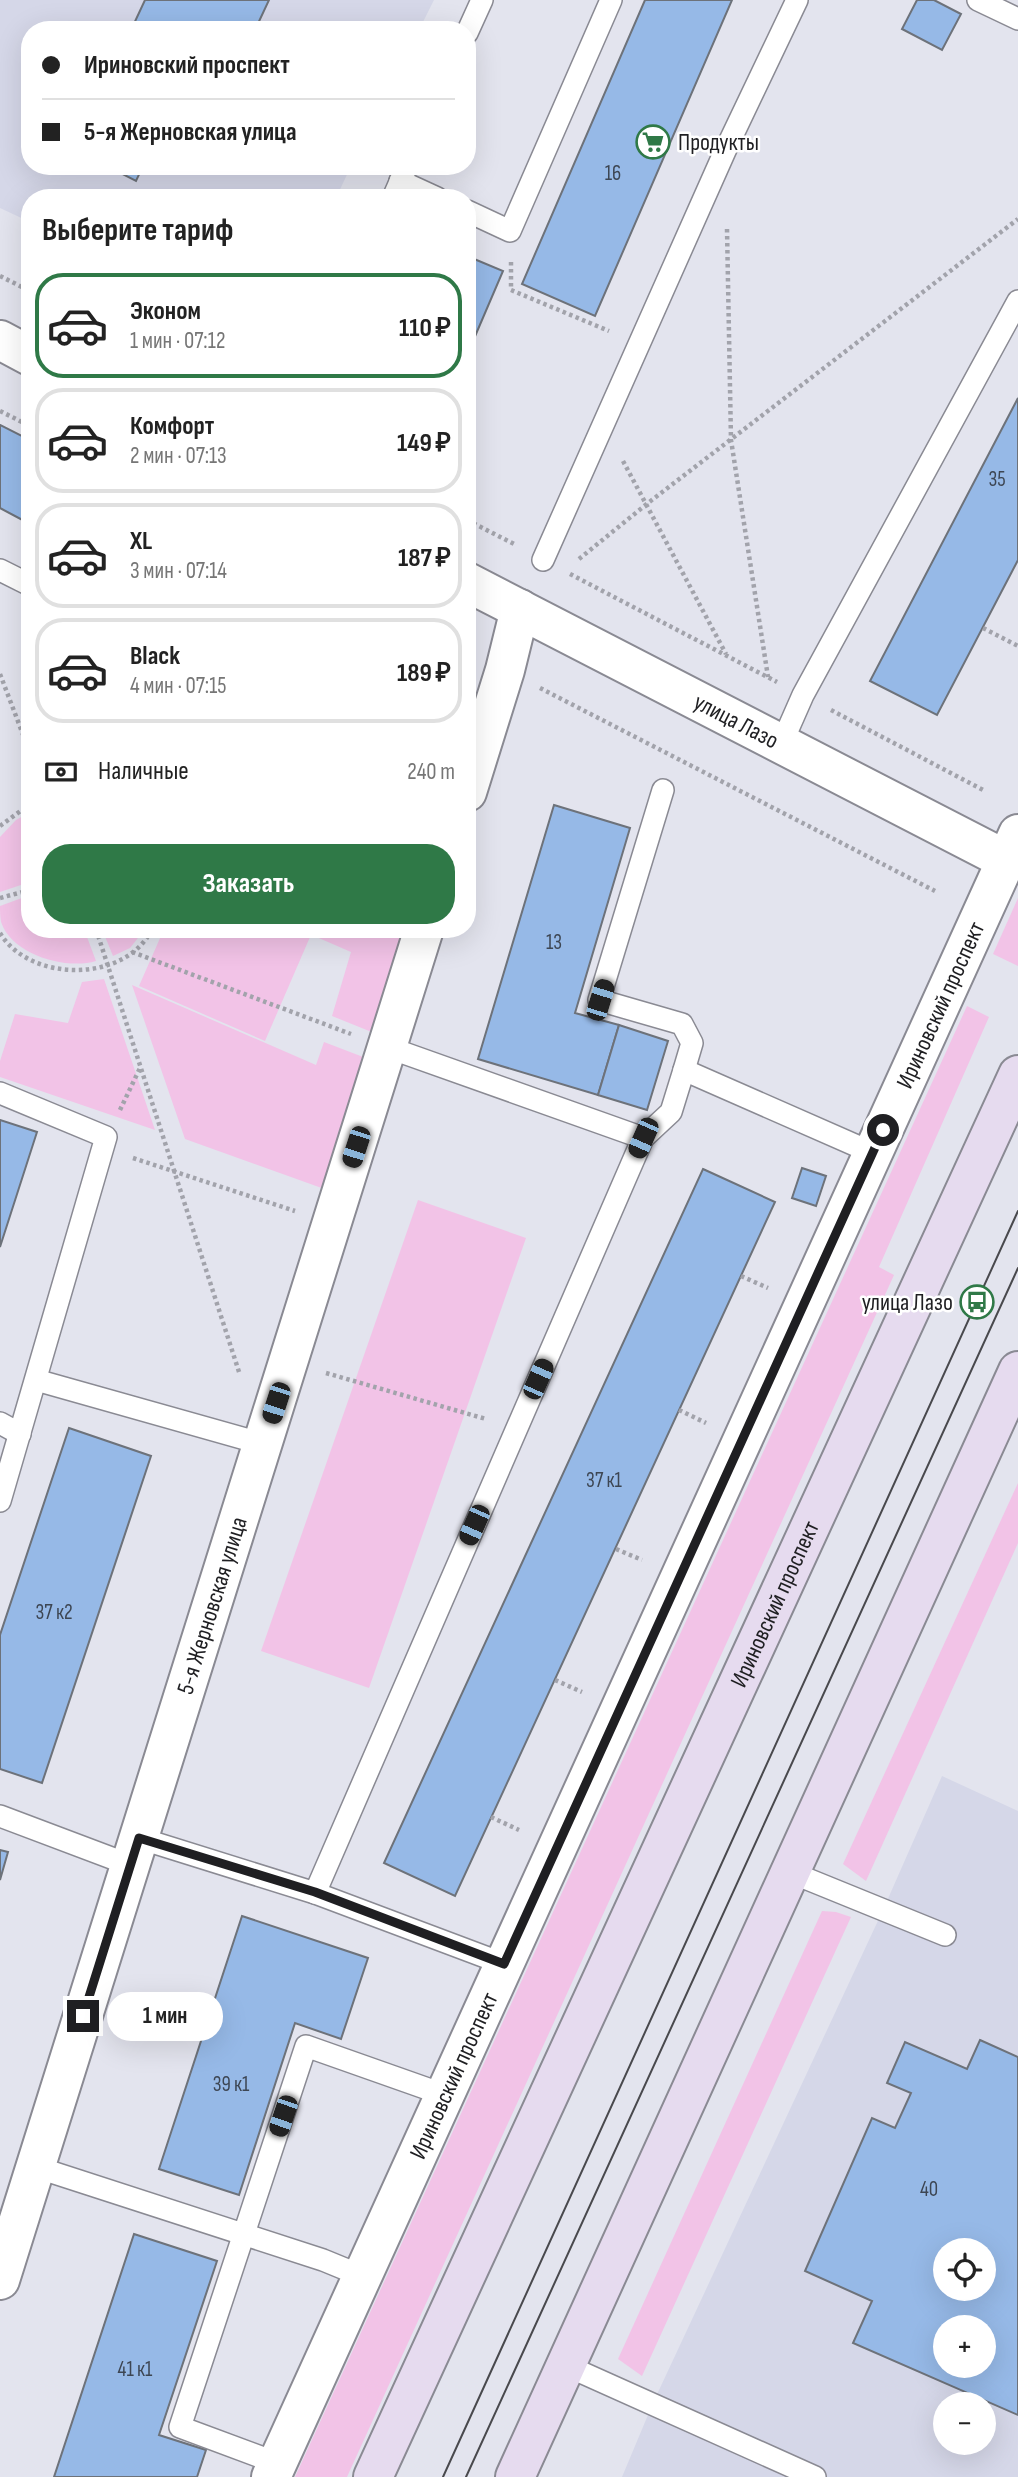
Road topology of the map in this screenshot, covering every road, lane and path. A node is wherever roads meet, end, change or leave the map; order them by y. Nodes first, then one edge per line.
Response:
1 (482, 0) edge
2 (611, 0) edge
3 (797, 0) edge
4 (978, 0) edge
5 (1018, 19) edge
6 (472, 21) edge
7 (400, 182) edge
8 (416, 189) edge
9 (476, 215) edge
10 (1018, 219) edge
11 (726, 220) dead end
12 (510, 231) junction
13 (0, 276) edge
14 (21, 287) edge
15 (1018, 301) edge
16 (0, 340) edge
17 (639, 344) junction
18 (21, 351) edge
19 (0, 411) edge
20 (21, 422) edge
21 (604, 427) junction
22 (732, 440) junction
23 (648, 503) junction
24 (476, 525) edge
25 (544, 560) junction
26 (0, 570) edge
27 (565, 571) junction
28 (21, 580) edge
29 (476, 587) edge
30 (520, 609) junction
31 (983, 628) dead end
32 (1018, 646) edge
33 (727, 656) junction
34 (505, 670) junction
35 (0, 674) edge
36 (768, 677) junction
37 (803, 695) junction
38 (21, 729) edge
39 (781, 745) junction
40 (476, 763) edge
41 (663, 790) dead end
42 (985, 791) dead end
43 (21, 811) edge
44 (0, 826) edge
45 (1012, 847) edge
46 (935, 891) dead end
47 (21, 892) edge
48 (0, 898) edge
49 (0, 933) edge
50 (99, 938) edge
51 (144, 938) edge
52 (421, 938) edge
53 (132, 952) junction
54 (109, 965) junction
55 (387, 1047) junction
56 (141, 1067) junction
57 (684, 1070) junction
58 (1018, 1075) edge
59 (0, 1093) edge
60 (643, 1138) junction
61 (105, 1142) junction
62 (873, 1153) junction
63 (173, 1173) junction
64 (332, 1223) junction
65 (741, 1276) dead end
66 (768, 1288) dead end
67 (289, 1363) junction
68 (1018, 1371) edge
69 (242, 1379) dead end
70 (36, 1380) junction
71 (679, 1410) dead end
72 (0, 1423) edge
73 (706, 1423) dead end
74 (517, 1427) junction
75 (20, 1434) junction
76 (263, 1444) junction
77 (0, 1501) edge
78 (616, 1549) dead end
79 (642, 1560) dead end
80 (555, 1680) dead end
81 (582, 1692) dead end
82 (0, 1816) edge
83 (491, 1818) dead end
84 (519, 1830) dead end
85 (135, 1852) junction
86 (790, 1872) junction
87 (315, 1892) junction
88 (945, 1935) dead end
89 (504, 1964) junction
90 (444, 2095) junction
91 (36, 2167) junction
92 (243, 2233) junction
93 (362, 2276) junction
94 (0, 2280) edge
95 (565, 2365) junction
96 (274, 2470) edge
97 (373, 2477) edge
98 (515, 2477) edge
99 (815, 2477) edge

1 - 6 lane
2 - 12 lane
3 - 17 lane
4 - 5 lane
7 - 8 lane
9 - 12 lane
10 - 22 path
11 - 22 path
12 - 17 path
13 - 14 path
15 - 37 lane
16 - 18 street
17 - 21 lane
19 - 20 path
21 - 23 path
21 - 25 lane
22 - 23 path
22 - 36 path
23 - 27 path
23 - 33 path
24 - 25 path
25 - 27 path
26 - 28 lane
27 - 33 path
29 - 30 street, улица Лазо
30 - 34 street
30 - 39 street, улица Лазо
31 - 32 path
33 - 36 path
34 - 40 street
34 - 46 path
35 - 38 path
36 - 37 path
37 - 39 lane
37 - 42 path
39 - 45 street, улица Лазо
41 - 57 lane
43 - 44 path
45 - 62 street, Ириновский проспект
47 - 48 path
49 - 54 path
50 - 54 path
51 - 53 path
52 - 55 street, 5-я Жерновская улица
53 - 54 path
53 - 55 path
54 - 56 path
55 - 60 lane
55 - 64 street, 5-я Жерновская улица
56 - 61 path
56 - 63 path
57 - 60 lane
57 - 62 lane
58 - 97 main road, Ириновский проспект
59 - 61 lane
60 - 74 lane
61 - 63 path
61 - 70 lane
62 - 89 street, Ириновский проспект
63 - 64 path
63 - 69 path
64 - 67 street, 5-я Жерновская улица
65 - 66 path
67 - 74 path
67 - 76 street, 5-я Жерновская улица
68 - 86 main road
70 - 75 lane
70 - 76 lane
71 - 73 path
72 - 75 lane
74 - 87 lane
75 - 77 lane
76 - 85 street, 5-я Жерновская улица
78 - 79 path
80 - 81 path
82 - 85 lane
83 - 84 path
85 - 87 lane
85 - 91 street, 5-я Жерновская улица
86 - 88 lane
86 - 95 main road
87 - 89 lane
89 - 90 street, Ириновский проспект
90 - 92 lane
90 - 93 street, Ириновский проспект
91 - 92 lane
91 - 94 street, 5-я Жерновская улица
92 - 93 lane
92 - 96 lane
93 - 96 street, Ириновский проспект
95 - 98 main road
95 - 99 lane

